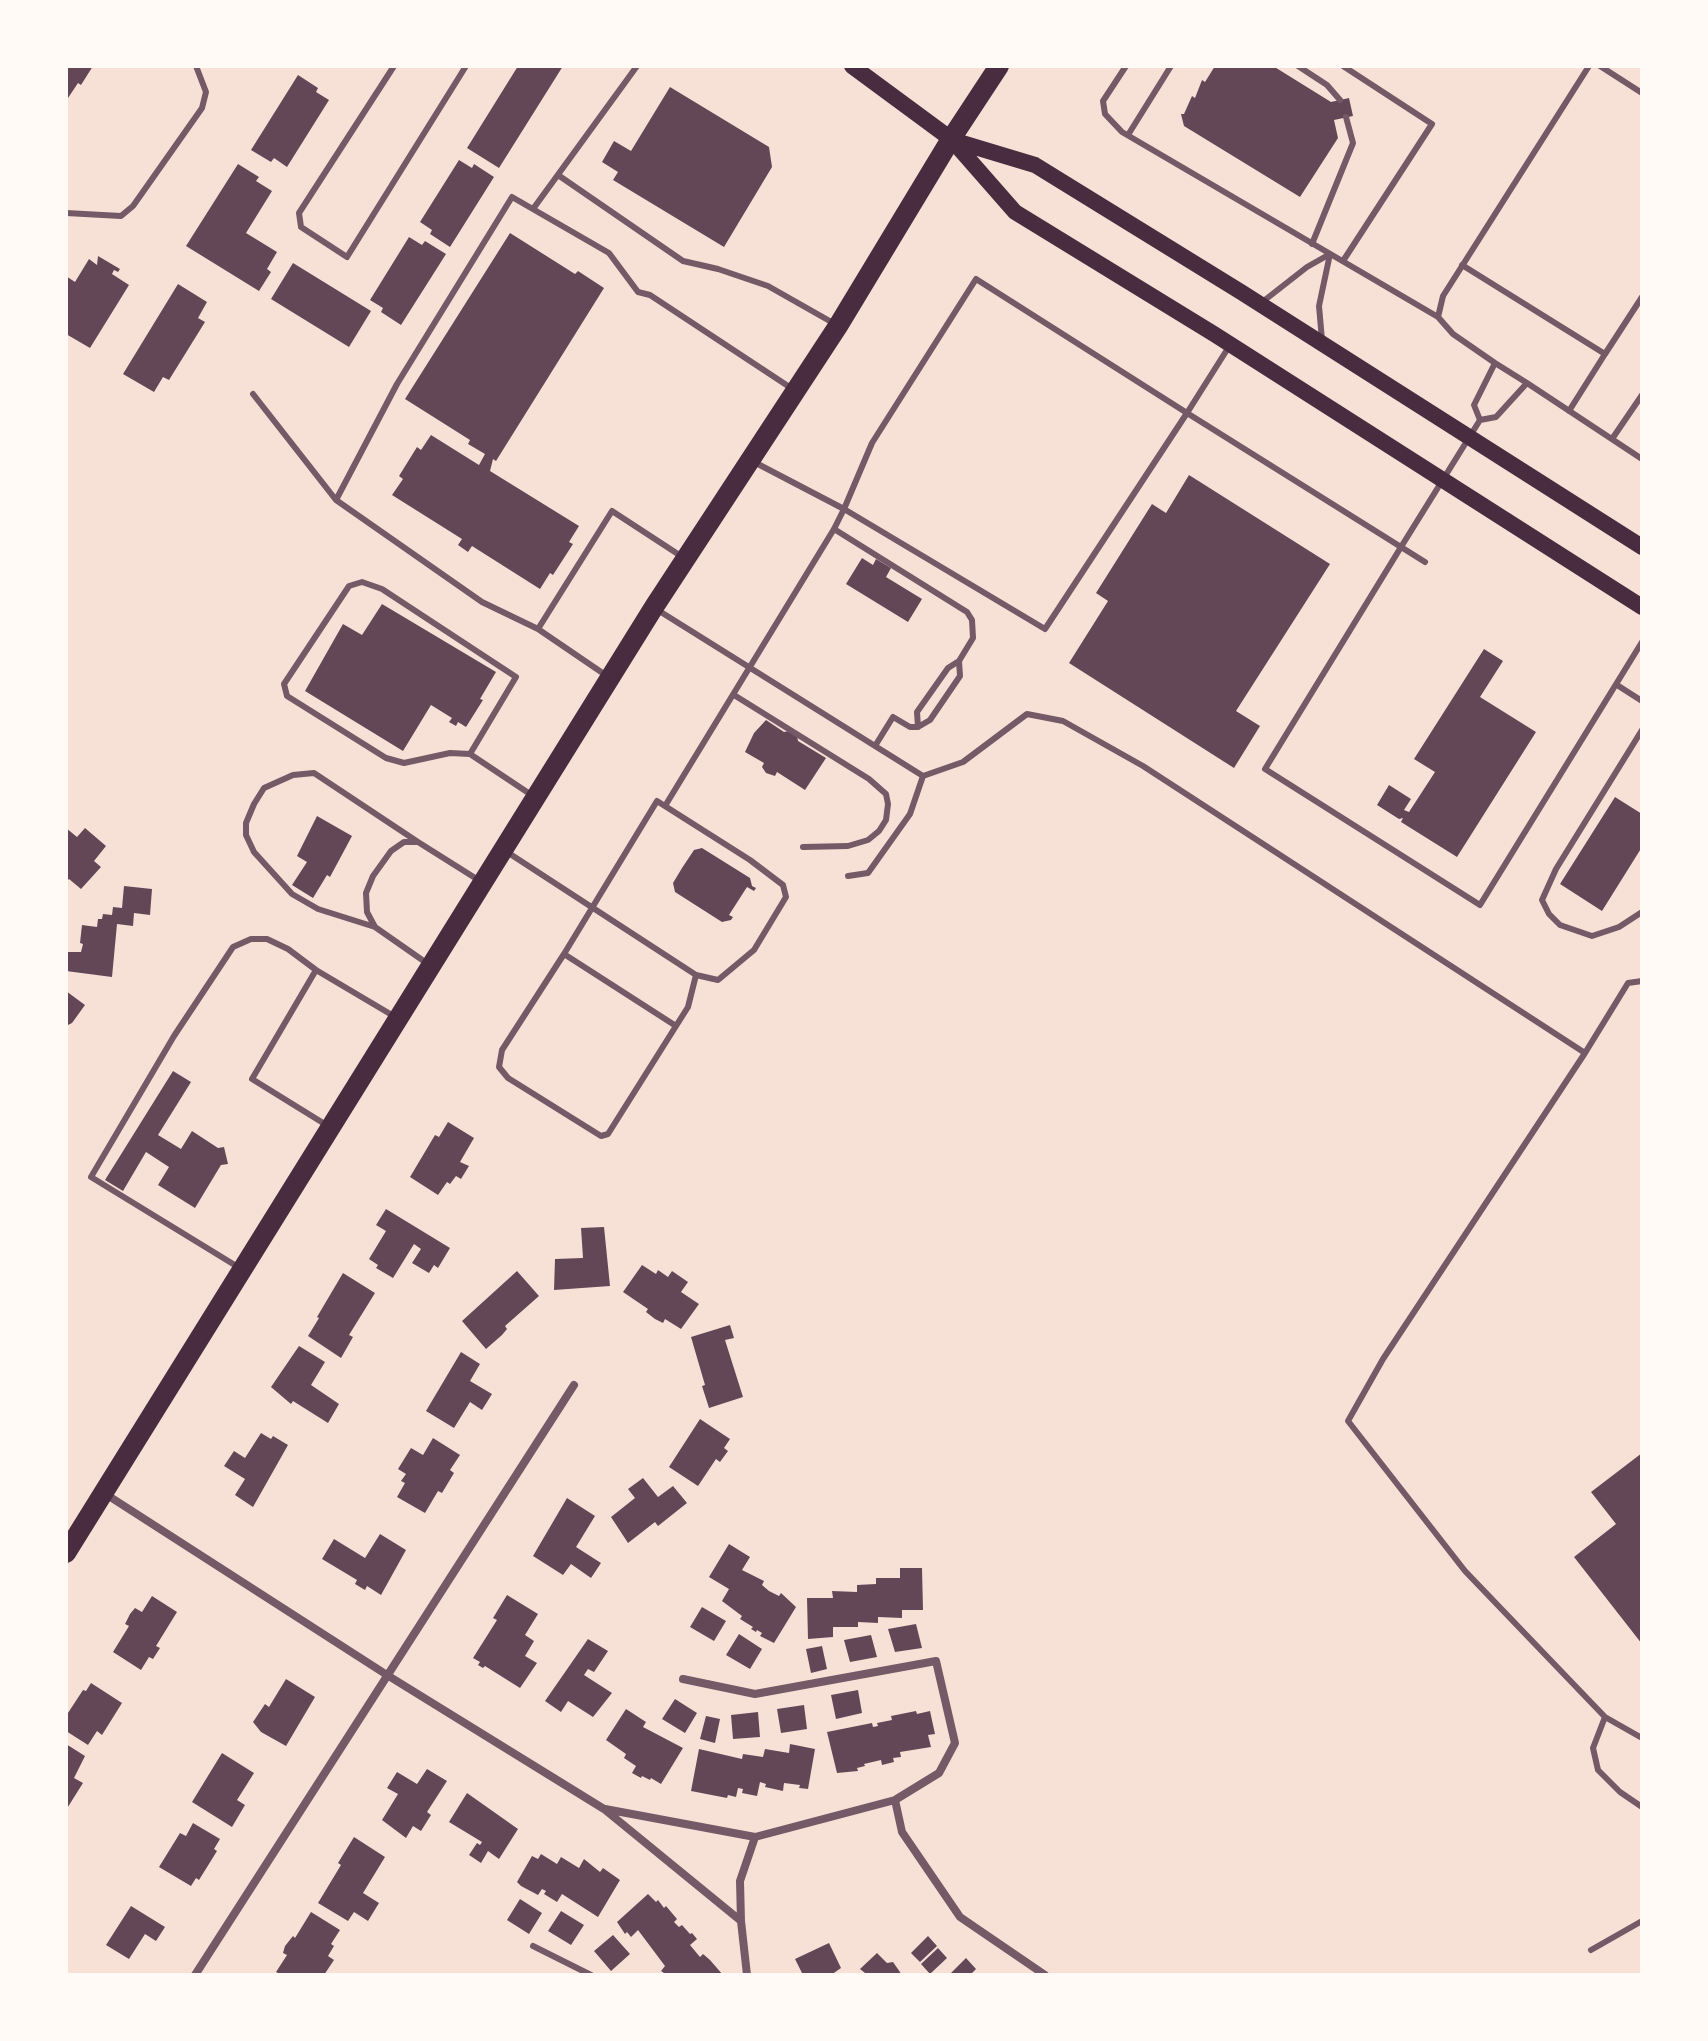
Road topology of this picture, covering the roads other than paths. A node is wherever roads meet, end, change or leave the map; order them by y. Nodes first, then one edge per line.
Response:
1 (196, 66) edge
2 (394, 66) edge
3 (466, 66) edge
4 (637, 66) edge
5 (852, 66) edge
6 (999, 66) edge
7 (1126, 66) edge
8 (1171, 66) edge
9 (1298, 66) edge
10 (1343, 66) edge
11 (1589, 66) edge
12 (1600, 66) edge
13 (1642, 93) edge
14 (1340, 100) dead end
15 (1346, 117) dead end
16 (1128, 135) junction
17 (951, 139) junction
18 (558, 175) junction
19 (533, 209) junction
20 (66, 213) edge
21 (1312, 244) junction
22 (1330, 254) junction
23 (1343, 261) junction
24 (1462, 265) junction
25 (1642, 297) edge
26 (1260, 304) junction
27 (1438, 317) junction
28 (838, 326) junction
29 (1323, 344) junction
30 (1230, 345) junction
31 (1605, 354) junction
32 (1495, 363) junction
33 (1527, 383) junction
34 (796, 391) junction
35 (253, 394) dead end
36 (1642, 395) edge
37 (1569, 411) junction
38 (1187, 413) junction
39 (1480, 420) junction
40 (1469, 437) junction
41 (1612, 439) junction
42 (1642, 459) edge
43 (750, 460) junction
44 (1443, 480) junction
45 (336, 500) junction
46 (844, 509) junction
47 (834, 529) junction
48 (1401, 547) junction
49 (1642, 547) edge
50 (685, 559) junction
51 (1425, 562) dead end
52 (654, 607) junction
53 (1642, 607) edge
54 (538, 629) junction
55 (1642, 642) edge
56 (959, 661) junction
57 (750, 668) junction
58 (610, 678) junction
59 (1617, 685) junction
60 (734, 695) junction
61 (1642, 701) edge
62 (918, 727) junction
63 (1642, 730) edge
64 (875, 746) junction
65 (470, 754) junction
66 (923, 776) junction
67 (536, 798) junction
68 (665, 806) junction
69 (418, 842) junction
70 (803, 847) dead end
71 (504, 850) junction
72 (848, 876) dead end
73 (483, 883) junction
74 (594, 908) junction
75 (1642, 912) edge
76 (375, 927) junction
77 (564, 954) junction
78 (431, 966) junction
79 (316, 970) junction
80 (696, 975) junction
81 (1642, 981) edge
82 (399, 1019) junction
83 (676, 1026) junction
84 (1585, 1053) junction
85 (331, 1127) junction
86 (243, 1270) junction
87 (574, 1385) dead end
88 (104, 1493) junction
89 (66, 1553) edge
90 (387, 1675) junction
91 (683, 1679) dead end
92 (1605, 1717) junction
93 (1642, 1738) edge
94 (895, 1800) junction
95 (1642, 1807) edge
96 (604, 1809) junction
97 (755, 1837) junction
98 (741, 1921) junction
99 (1642, 1921) edge
100 (533, 1946) dead end
101 (1591, 1950) dead end
102 (195, 1975) edge
103 (591, 1975) edge
104 (747, 1975) edge
105 (1045, 1975) edge

1 - 20 lane
2 - 3 lane
4 - 18 lane
5 - 17 main road
6 - 17 main road
7 - 16 lane
8 - 16 lane
9 - 14 lane
10 - 23 lane
11 - 24 lane
12 - 13 lane
15 - 21 lane
16 - 21 lane
17 - 26 main road
17 - 28 main road
17 - 30 main road
18 - 19 lane
18 - 28 lane
19 - 34 lane
19 - 45 lane
21 - 22 lane
22 - 23 lane
22 - 26 lane
22 - 29 lane
23 - 27 lane
24 - 27 lane
24 - 31 lane
25 - 31 lane
26 - 29 main road
27 - 32 lane
28 - 34 main road
29 - 40 main road
30 - 38 lane
30 - 44 main road
31 - 37 lane
32 - 33 lane
32 - 39 lane
33 - 37 lane
33 - 39 lane
34 - 43 main road
35 - 45 lane
36 - 41 lane
37 - 41 lane
38 - 46 lane
38 - 46 lane
38 - 48 lane
39 - 40 lane
40 - 44 lane
40 - 49 main road
41 - 42 lane
43 - 46 lane
43 - 50 main road
44 - 48 lane
44 - 53 main road
45 - 54 lane
46 - 47 lane
47 - 56 lane
47 - 57 lane
48 - 51 lane
48 - 59 lane
50 - 52 main road
50 - 54 lane
52 - 57 lane
52 - 58 main road
54 - 58 lane
55 - 59 lane
56 - 62 lane
56 - 62 lane
57 - 60 lane
57 - 64 lane
58 - 67 main road
59 - 61 lane
60 - 68 lane
60 - 70 lane
62 - 64 lane
63 - 75 lane
64 - 66 lane
65 - 65 lane
65 - 67 lane
66 - 72 lane
66 - 84 lane
67 - 71 main road
68 - 74 lane
68 - 80 lane
69 - 73 lane
69 - 76 lane
69 - 76 lane
71 - 73 main road
71 - 74 lane
73 - 78 main road
74 - 77 lane
74 - 80 lane
76 - 78 lane
77 - 83 lane
77 - 83 lane
78 - 82 main road
79 - 82 lane
79 - 85 lane
79 - 86 lane
80 - 83 lane
81 - 84 lane
82 - 85 main road
84 - 92 lane
85 - 86 main road
86 - 88 main road
87 - 90 street
88 - 89 main road
88 - 90 street
90 - 96 street
90 - 102 street
91 - 94 street
92 - 93 lane
92 - 95 lane
94 - 97 street
94 - 105 street
96 - 97 street
96 - 98 street
97 - 98 street
98 - 104 street
99 - 101 lane
100 - 103 lane

